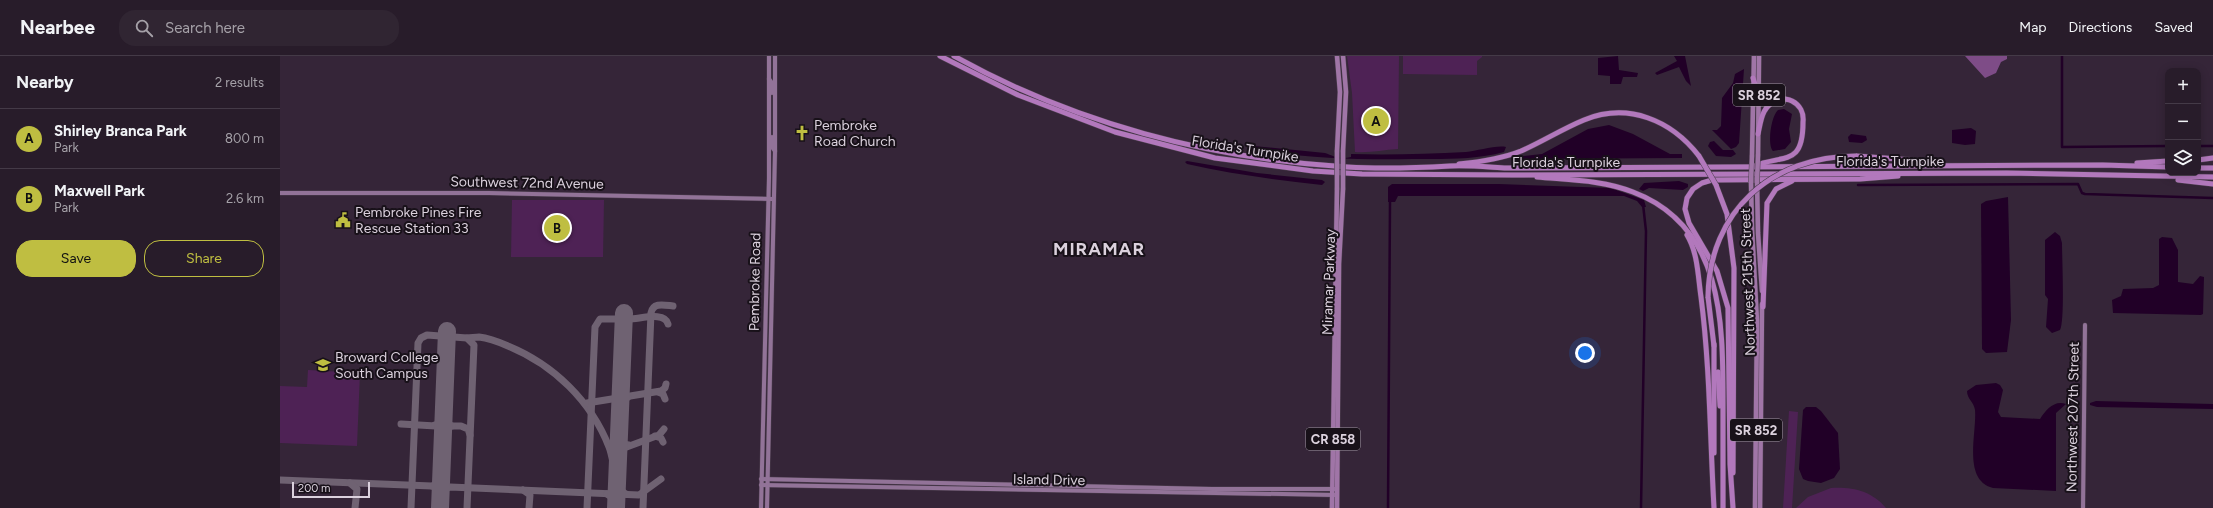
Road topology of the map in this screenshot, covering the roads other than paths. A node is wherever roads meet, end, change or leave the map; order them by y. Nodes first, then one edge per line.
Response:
1 (770, 56) edge
2 (775, 56) edge
3 (940, 56) edge
4 (954, 56) edge
5 (1338, 56) edge
6 (1343, 56) edge
7 (1754, 56) edge
8 (1759, 56) edge
9 (769, 78) junction
10 (1753, 78) junction
11 (775, 81) junction
12 (1759, 96) junction
13 (1781, 99) junction
14 (769, 114) junction
15 (775, 117) junction
16 (1758, 134) junction
17 (775, 151) junction
18 (2213, 158) edge
19 (2201, 160) edge
20 (2165, 161) edge
21 (2103, 165) junction
22 (1452, 166) junction
23 (1938, 166) junction
24 (1751, 167) junction
25 (2165, 167) edge
26 (2201, 168) edge
27 (2213, 168) edge
28 (1920, 173) junction
29 (1512, 174) junction
30 (2213, 177) edge
31 (2163, 178) junction
32 (1796, 179) junction
33 (2213, 184) edge
34 (280, 193) edge
35 (767, 198) junction
36 (773, 199) junction
37 (1652, 201) junction
38 (766, 263) junction
39 (765, 292) junction
40 (772, 293) junction
41 (1763, 307) junction
42 (2085, 325) dead end
43 (771, 329) junction
44 (1757, 330) junction
45 (1714, 344) junction
46 (1757, 353) junction
47 (1723, 441) junction
48 (761, 479) junction
49 (767, 479) junction
50 (761, 485) junction
51 (767, 485) junction
52 (1335, 489) junction
53 (1335, 495) junction
54 (761, 508) edge
55 (767, 508) edge
56 (1332, 508) edge
57 (1337, 508) edge
58 (1714, 508) edge
59 (1723, 508) edge
60 (1733, 508) edge
61 (1755, 508) edge
62 (1760, 508) edge
63 (2083, 508) edge

1 - 9 street, Pembroke Road
1 - 11 street
2 - 11 street, Pembroke Road
3 - 29 highway, Florida's Turnpike
4 - 22 highway, Florida's Turnpike
5 - 52 main road, Miramar Parkway / CR 858, bridge
6 - 52 main road, Miramar Parkway / CR 858, bridge
7 - 10 main road, Northwest 215th Street / SR 852
8 - 12 main road, Northwest 215th Street / SR 852
9 - 14 street, Pembroke Road
9 - 15 street
10 - 12 highway
10 - 44 main road, Northwest 215th Street / SR 852, bridge
11 - 15 street, Pembroke Road
12 - 13 highway
12 - 16 main road, Northwest 215th Street / SR 852
13 - 16 highway
13 - 24 highway
14 - 17 street
14 - 35 street, Pembroke Road
15 - 17 street, Pembroke Road
16 - 41 main road, Northwest 215th Street / SR 852, bridge
17 - 36 street, Pembroke Road
18 - 19 highway
20 - 21 highway
21 - 23 highway, Florida's Turnpike
21 - 25 highway, Florida's Turnpike
22 - 24 highway, Florida's Turnpike
22 - 60 highway, bridge
23 - 24 highway, Florida's Turnpike
23 - 45 highway, bridge
26 - 27 highway
28 - 29 highway, Florida's Turnpike
28 - 31 highway, Florida's Turnpike
28 - 32 highway
29 - 37 highway
30 - 31 highway, Florida's Turnpike
31 - 33 highway
32 - 41 highway
32 - 60 highway
34 - 35 street, Southwest 72nd Avenue
35 - 36 street, Southwest 72nd Avenue
35 - 38 street, Pembroke Road
36 - 40 street, Pembroke Road
37 - 47 highway
37 - 58 highway
38 - 39 street, Pembroke Road
38 - 40 street
39 - 43 street
39 - 48 street, Pembroke Road
40 - 43 street, Pembroke Road
41 - 62 main road, Northwest 215th Street / SR 852
42 - 63 street, Northwest 207th Street
43 - 49 street, Pembroke Road
44 - 46 main road, Northwest 215th Street / SR 852
44 - 46 main road
45 - 47 highway
45 - 58 highway
46 - 61 main road, Northwest 215th Street / SR 852
47 - 59 highway
48 - 49 street, Island Drive
48 - 50 street, Pembroke Road
49 - 51 street, Pembroke Road
49 - 52 street, Island Drive
50 - 51 street, Island Drive
50 - 54 street, Pembroke Road
51 - 53 street, Island Drive
51 - 55 street, Pembroke Road
52 - 53 main road, Miramar Parkway / CR 858
53 - 56 main road, Miramar Parkway / CR 858
53 - 57 main road, Miramar Parkway / CR 858

